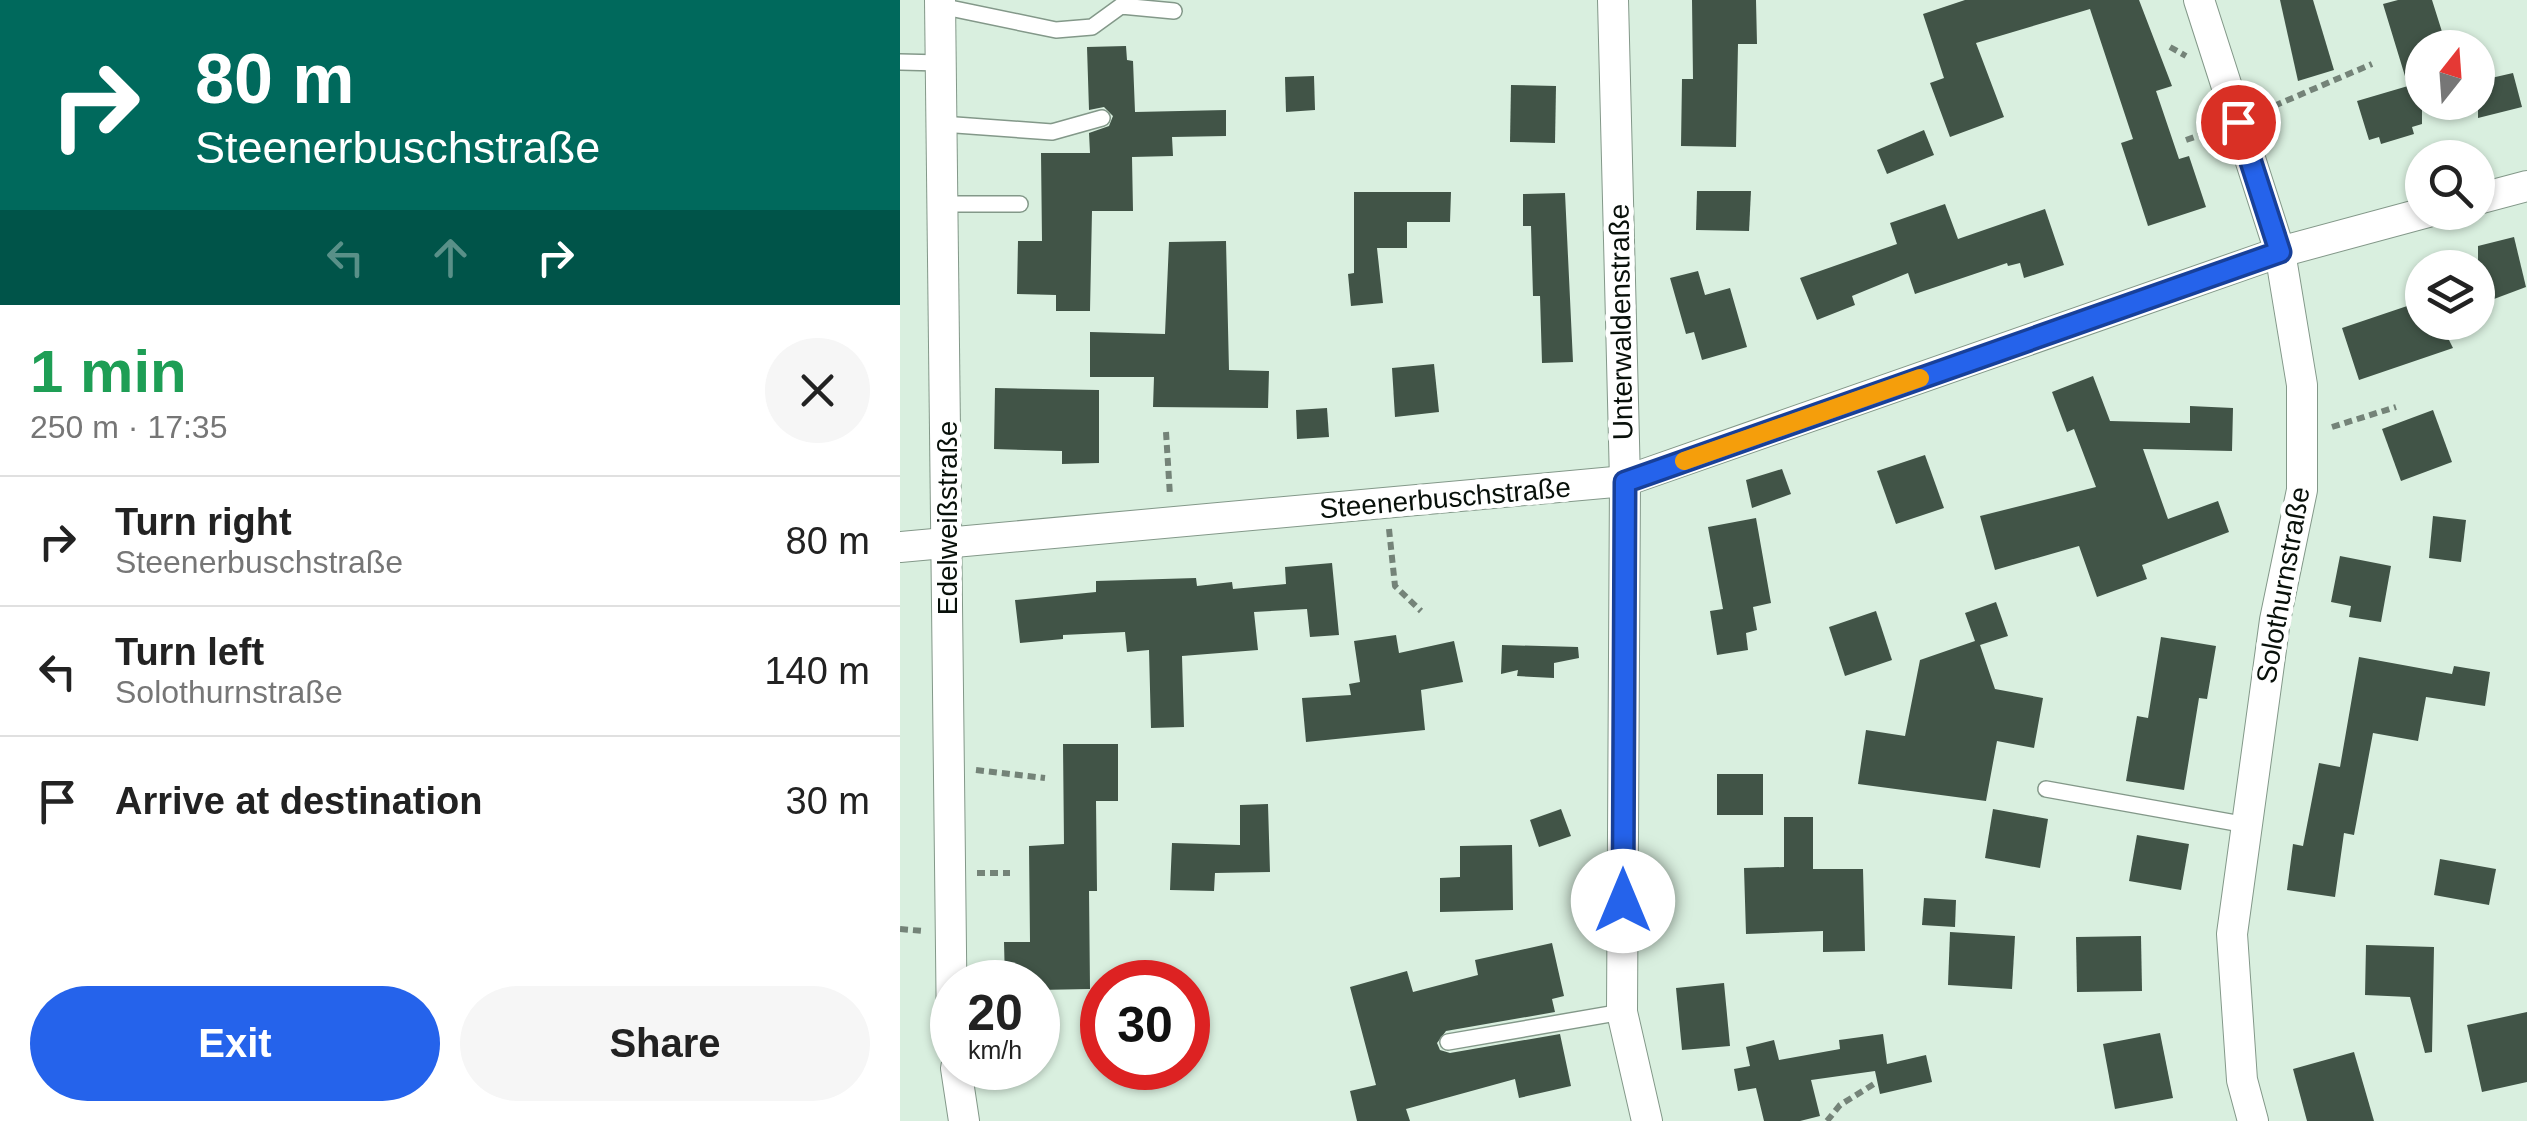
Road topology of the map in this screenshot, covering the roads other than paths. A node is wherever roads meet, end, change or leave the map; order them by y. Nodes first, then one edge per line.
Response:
1 (1613, 0) edge
2 (2199, 0) edge
3 (940, 3) edge
4 (1174, 11) dead end
5 (900, 62) edge
6 (941, 63) junction
7 (1102, 118) dead end
8 (942, 124) junction
9 (2527, 186) edge
10 (2495, 194) edge
11 (944, 204) junction
12 (1020, 204) dead end
13 (2405, 218) edge
14 (2280, 252) junction
15 (1625, 482) junction
16 (946, 542) junction
17 (900, 547) edge
18 (2046, 788) dead end
19 (2247, 825) junction
20 (951, 960) edge
21 (1622, 1012) junction
22 (1448, 1042) dead end
23 (959, 1090) edge
24 (964, 1121) edge
25 (1647, 1121) edge
26 (2252, 1121) edge

1 - 15 street, Unterwaldenstraße
2 - 14 street, Solothurnstraße
3 - 4 lane
3 - 6 street, Edelweißstraße
5 - 6 lane
6 - 8 street, Edelweißstraße
7 - 8 lane
8 - 11 street, Edelweißstraße
9 - 10 street
11 - 12 lane
11 - 16 street, Edelweißstraße
13 - 14 street, Steenerbuschstraße
14 - 15 street, Steenerbuschstraße
14 - 19 street, Solothurnstraße
15 - 16 street, Steenerbuschstraße
15 - 21 street, Unterwaldenstraße
16 - 17 street, Steenerbuschstraße
16 - 20 street, Edelweißstraße
18 - 19 lane
19 - 26 street, Solothurnstraße
21 - 22 lane
21 - 25 street, Unterwaldenstraße
23 - 24 street

